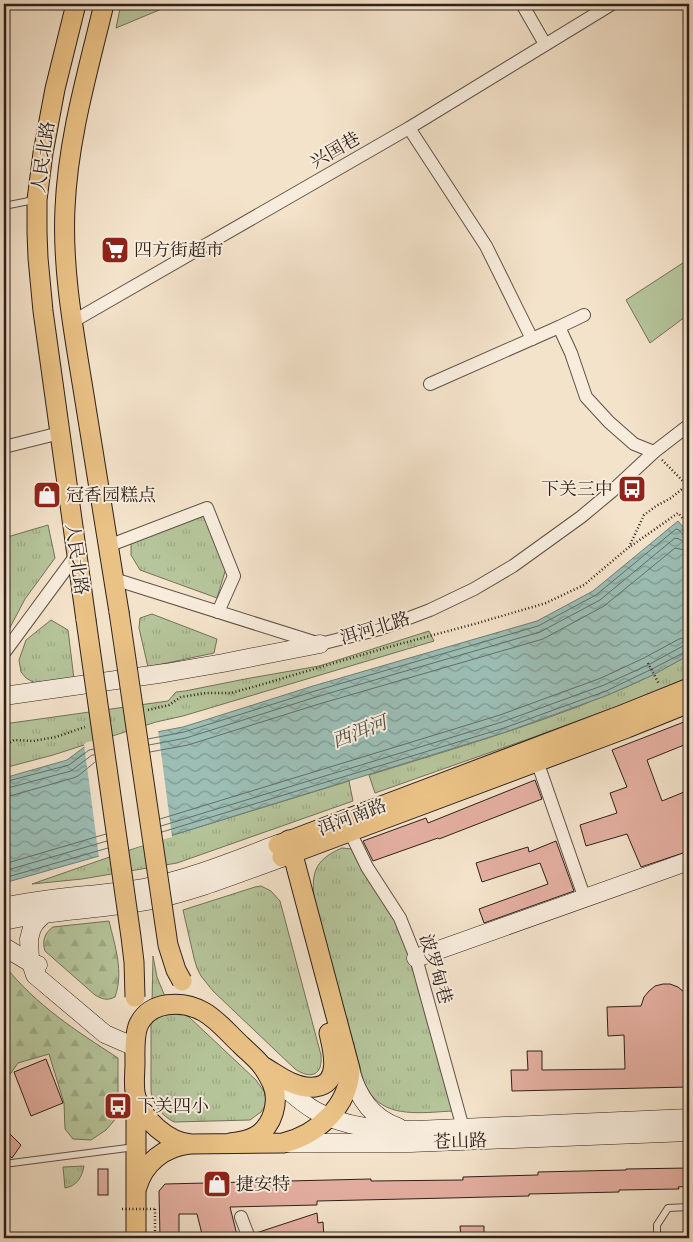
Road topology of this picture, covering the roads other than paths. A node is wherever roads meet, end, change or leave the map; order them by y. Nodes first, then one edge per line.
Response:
1 (76, 4) edge
2 (104, 4) edge
3 (522, 4) edge
4 (612, 4) edge
5 (545, 44) junction
6 (409, 128) junction
7 (37, 200) junction
8 (4, 206) edge
9 (584, 315) dead end
10 (72, 322) junction
11 (559, 327) junction
12 (532, 339) junction
13 (430, 384) dead end
14 (689, 425) edge
15 (60, 433) junction
16 (4, 447) edge
17 (654, 452) junction
18 (108, 546) junction
19 (76, 554) junction
20 (114, 579) junction
21 (218, 612) junction
22 (320, 644) junction
23 (4, 653) edge
24 (689, 688) edge
25 (4, 696) edge
26 (689, 703) edge
27 (538, 762) junction
28 (350, 832) junction
29 (285, 849) junction
30 (689, 861) edge
31 (61, 898) junction
32 (585, 899) junction
33 (4, 907) edge
34 (44, 914) junction
35 (4, 921) edge
36 (4, 947) edge
37 (416, 958) junction
38 (30, 963) junction
39 (213, 1018) junction
40 (135, 1047) junction
41 (263, 1067) junction
42 (350, 1069) junction
43 (136, 1096) junction
44 (328, 1117) junction
45 (689, 1118) edge
46 (463, 1128) junction
47 (416, 1130) junction
48 (689, 1132) edge
49 (230, 1143) junction
50 (276, 1143) junction
51 (191, 1144) junction
52 (136, 1146) junction
53 (4, 1164) edge
54 (136, 1194) junction
55 (689, 1208) edge
56 (241, 1217) dead end
57 (136, 1238) edge
58 (249, 1238) edge
59 (657, 1238) edge

1 - 7 main road, 人民北路
2 - 10 main road, 人民北路
3 - 5 street
4 - 5 street, 兴国巷
5 - 6 street, 兴国巷
6 - 10 street, 兴国巷
6 - 12 street
7 - 8 lane
7 - 15 main road, 人民北路
9 - 11 street
10 - 18 main road, 人民北路
11 - 12 street
11 - 17 street
12 - 13 street
14 - 17 street, 洱河北路
15 - 16 street
15 - 19 main road, 人民北路
17 - 22 street, 洱河北路
18 - 20 main road, 人民北路
18 - 21 street
19 - 23 street
19 - 40 main road, 人民北路, bridge
20 - 21 street
20 - 39 main road, 人民北路, bridge
21 - 22 street
22 - 25 main road, 洱河北路
24 - 29 main road, 洱河南路
26 - 27 main road, 洱河南路
27 - 28 main road, 洱河南路
27 - 32 street
28 - 29 main road, 洱河南路
28 - 37 street, 波罗甸巷
29 - 31 main road, 洱河南路
29 - 34 main road, 洱河南路
29 - 41 main road
29 - 42 main road
30 - 32 main road
31 - 33 main road, 洱河南路
31 - 34 main road
32 - 37 main road
34 - 35 main road, 洱河南路
34 - 38 main road
36 - 38 main road
37 - 46 street, 波罗甸巷
38 - 40 main road
39 - 40 main road
39 - 41 main road
40 - 43 main road
41 - 44 main road
41 - 49 main road
42 - 44 main road
42 - 47 main road
43 - 51 main road
43 - 52 main road
44 - 47 main road
44 - 50 main road
45 - 46 main road, 苍山路
46 - 47 main road, 苍山路
48 - 50 main road, 苍山路
49 - 50 main road, 苍山路
49 - 51 main road
51 - 54 main road
52 - 53 lane
52 - 54 main road
54 - 57 main road
55 - 59 lane
56 - 58 street

